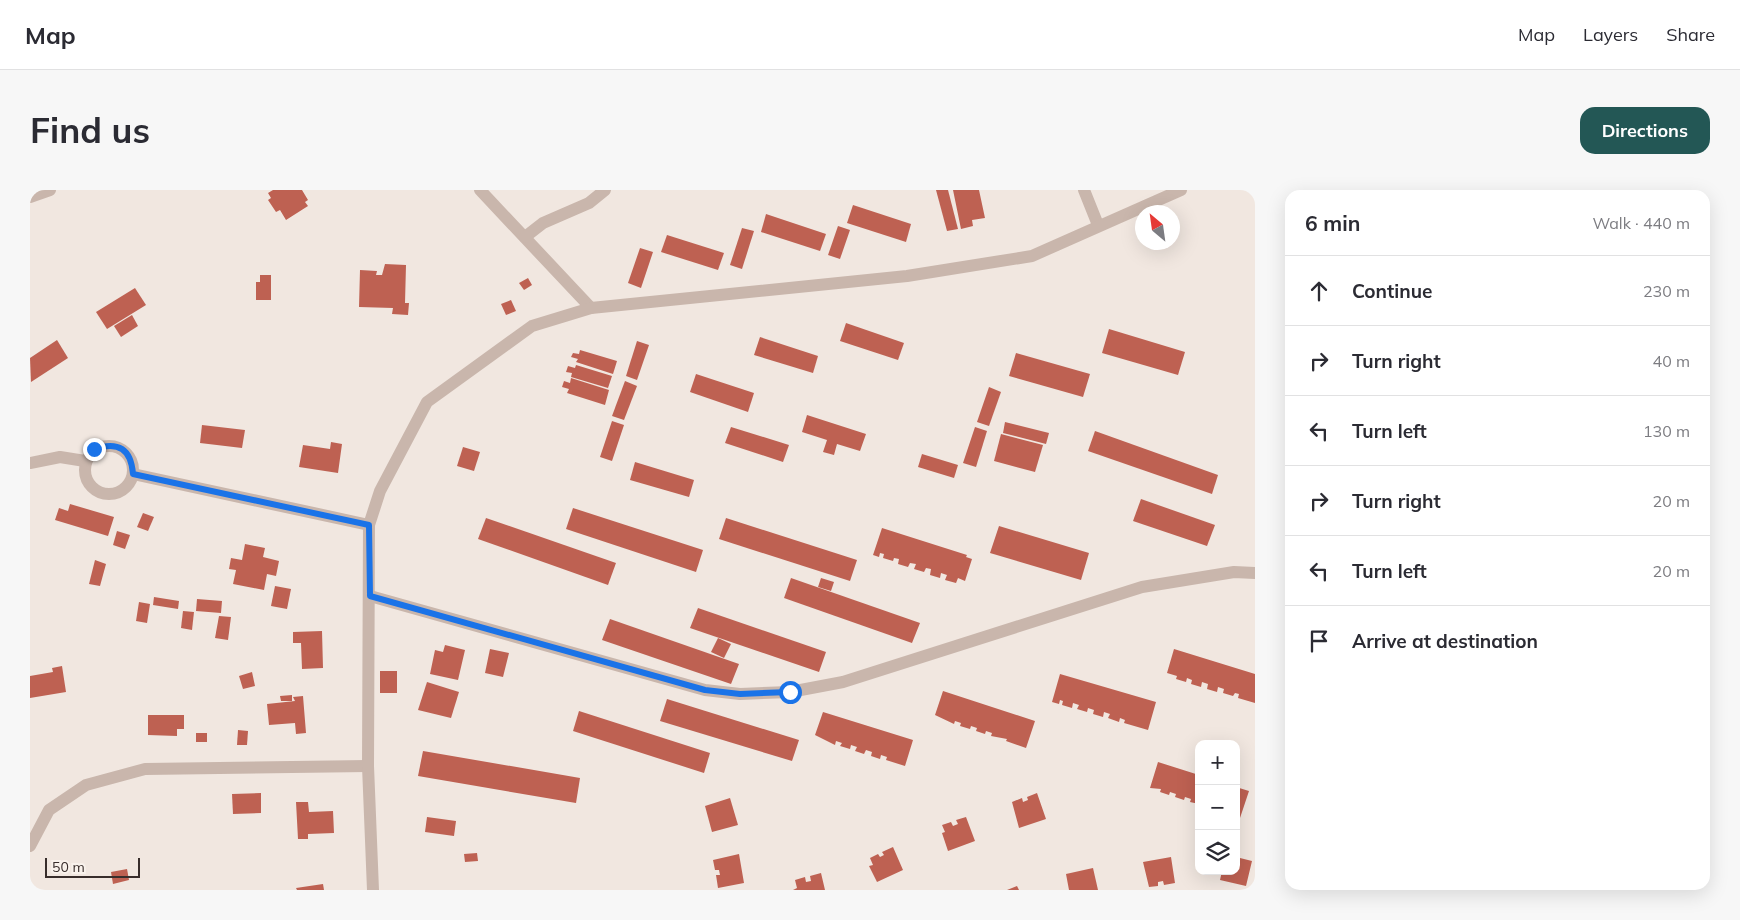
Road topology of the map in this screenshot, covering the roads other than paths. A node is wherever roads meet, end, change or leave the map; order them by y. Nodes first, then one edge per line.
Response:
1 (50, 190) edge
2 (480, 190) edge
3 (605, 190) edge
4 (1084, 190) edge
5 (1181, 190) edge
6 (30, 197) edge
7 (1098, 225) junction
8 (525, 237) junction
9 (591, 308) junction
10 (86, 461) junction
11 (30, 463) edge
12 (133, 474) junction
13 (369, 525) junction
14 (1255, 574) edge
15 (370, 596) junction
16 (368, 766) junction
17 (30, 846) edge
18 (373, 890) edge

1 - 6 lane
2 - 8 lane
3 - 8 lane
4 - 7 lane
5 - 7 lane
7 - 9 lane
8 - 9 lane
9 - 13 lane
10 - 11 lane
10 - 12 lane
10 - 12 lane
12 - 13 lane
13 - 15 lane
14 - 15 lane
15 - 16 lane
16 - 17 lane
16 - 18 lane

